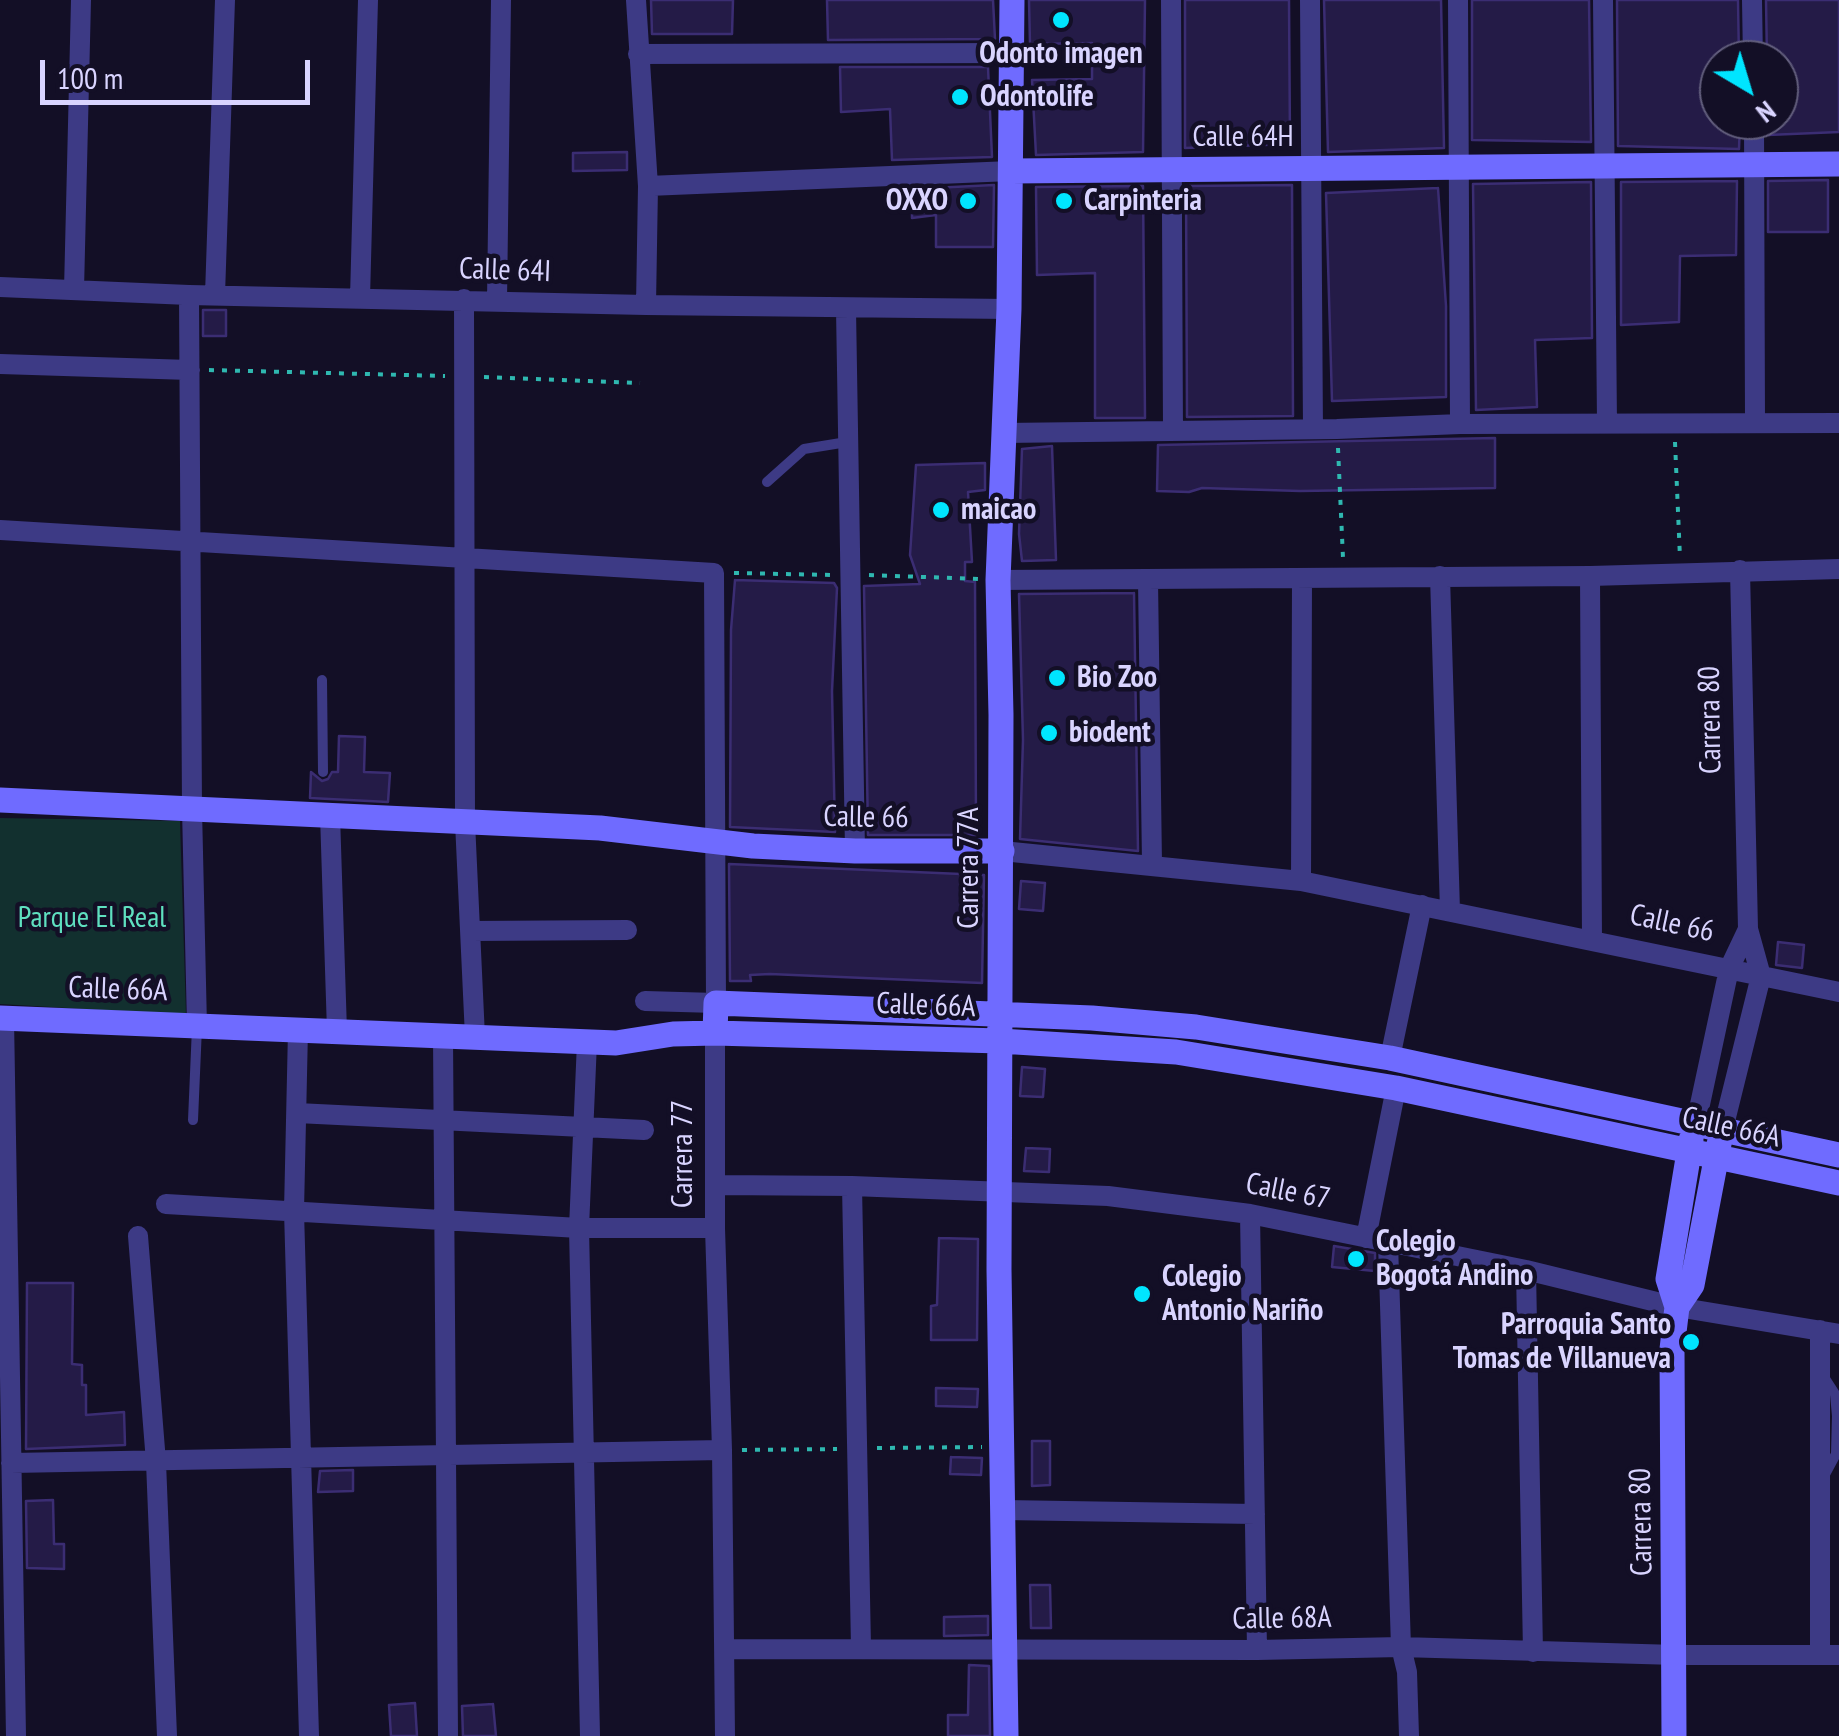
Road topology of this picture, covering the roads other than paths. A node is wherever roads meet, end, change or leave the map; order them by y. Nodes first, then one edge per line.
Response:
1 (81, 0) edge
2 (225, 0) edge
3 (368, 0) edge
4 (502, 0) edge
5 (636, 0) edge
6 (1012, 0) edge
7 (1171, 0) edge
8 (1310, 0) edge
9 (1458, 0) edge
10 (1603, 0) edge
11 (1752, 0) edge
12 (1753, 40) edge
13 (1012, 53) junction
14 (638, 54) junction
15 (1754, 140) edge
16 (1839, 164) edge
17 (1754, 165) junction
18 (1604, 166) junction
19 (1458, 168) junction
20 (1311, 169) junction
21 (1170, 170) junction
22 (1011, 172) junction
23 (648, 186) junction
24 (0, 288) edge
25 (74, 290) junction
26 (189, 296) junction
27 (215, 296) junction
28 (360, 298) junction
29 (464, 299) junction
30 (497, 301) junction
31 (646, 305) junction
32 (1009, 309) junction
33 (846, 310) junction
34 (0, 364) edge
35 (190, 370) junction
36 (1754, 422) junction
37 (1607, 423) junction
38 (1839, 423) edge
39 (1460, 424) junction
40 (1313, 429) junction
41 (1173, 430) junction
42 (1003, 433) junction
43 (848, 442) junction
44 (767, 482) dead end
45 (0, 530) edge
46 (193, 542) junction
47 (464, 559) junction
48 (1839, 568) edge
49 (1740, 570) junction
50 (1440, 576) junction
51 (1590, 576) junction
52 (1302, 578) junction
53 (998, 580) junction
54 (1148, 580) junction
55 (322, 680) dead end
56 (323, 772) dead end
57 (0, 800) edge
58 (192, 809) junction
59 (326, 810) junction
60 (466, 822) junction
61 (715, 844) junction
62 (855, 851) junction
63 (1002, 852) junction
64 (1152, 864) junction
65 (1301, 881) junction
66 (1422, 905) junction
67 (1450, 911) junction
68 (1748, 929) junction
69 (627, 930) dead end
70 (470, 931) junction
71 (1592, 941) junction
72 (1729, 969) junction
73 (1761, 976) junction
74 (1839, 992) edge
75 (645, 1001) dead end
76 (716, 1003) junction
77 (1000, 1014) junction
78 (2, 1018) edge
79 (197, 1026) junction
80 (298, 1030) junction
81 (337, 1032) junction
82 (715, 1033) junction
83 (443, 1036) junction
84 (474, 1037) junction
85 (1000, 1041) junction
86 (586, 1042) junction
87 (1390, 1058) junction
88 (1396, 1088) junction
89 (297, 1113) junction
90 (193, 1120) dead end
91 (442, 1121) junction
92 (1696, 1123) junction
93 (581, 1128) junction
94 (1723, 1129) junction
95 (644, 1130) dead end
96 (1688, 1152) junction
97 (1839, 1155) edge
98 (1716, 1158) junction
99 (1839, 1183) edge
100 (716, 1186) junction
101 (852, 1186) junction
102 (1000, 1193) junction
103 (166, 1204) dead end
104 (294, 1211) junction
105 (1250, 1214) junction
106 (443, 1220) junction
107 (579, 1228) junction
108 (714, 1228) junction
109 (138, 1236) dead end
110 (1366, 1238) junction
111 (1388, 1243) junction
112 (1526, 1270) junction
113 (1677, 1307) junction
114 (4, 1321) edge
115 (1829, 1332) edge
116 (722, 1450) junction
117 (584, 1452) junction
118 (445, 1454) junction
119 (301, 1459) junction
120 (156, 1462) junction
121 (11, 1463) junction
122 (1003, 1510) junction
123 (1255, 1514) junction
124 (6, 1538) edge
125 (7, 1647) edge
126 (1005, 1647) junction
127 (1401, 1647) junction
128 (726, 1648) junction
129 (860, 1648) junction
130 (1257, 1650) junction
131 (1533, 1652) junction
132 (1830, 1655) edge
133 (1676, 1656) junction
134 (16, 1736) edge
135 (167, 1736) edge
136 (309, 1736) edge
137 (448, 1736) edge
138 (590, 1736) edge
139 (725, 1736) edge
140 (1006, 1736) edge
141 (1409, 1736) edge
142 (1674, 1736) edge

1 - 25 street
2 - 27 street
3 - 28 street
4 - 30 street
5 - 14 street
6 - 13 street, Carrera 77A
7 - 21 street
8 - 20 street
9 - 19 street
10 - 18 street
11 - 12 street
13 - 14 street
13 - 22 street, Carrera 77A
14 - 23 street
15 - 17 street
16 - 17 street, Calle 64H
17 - 18 street, Calle 64H
17 - 36 street
18 - 19 street, Calle 64H
18 - 37 street
19 - 20 street, Calle 64H
19 - 39 street
20 - 21 street, Calle 64H
20 - 40 street
21 - 22 street, Calle 64H
21 - 41 street
22 - 23 street, Calle 64H
22 - 32 street, Carrera 77A
23 - 31 street
24 - 25 street, Calle 64I
25 - 26 street, Calle 64I
26 - 27 street, Calle 64I
26 - 35 street
27 - 28 street, Calle 64I
28 - 29 street, Calle 64I
29 - 30 street, Calle 64I
29 - 47 street
30 - 31 street, Calle 64I
31 - 33 street, Calle 64I
32 - 33 street, Calle 64I
32 - 42 street, Carrera 77A
33 - 43 street
34 - 35 street
35 - 46 street
36 - 37 street
36 - 38 street
37 - 39 street
39 - 40 street
40 - 41 street
41 - 42 street
42 - 53 street, Carrera 77A
43 - 44 lane
43 - 62 street
45 - 46 street
46 - 47 street
46 - 58 street
47 - 60 street
47 - 61 street, Carrera 77
48 - 49 street
49 - 51 street
49 - 68 street, Carrera 80
50 - 51 street
50 - 52 street
50 - 67 street
51 - 71 street
52 - 54 street
52 - 65 street
53 - 54 street
53 - 63 street, Carrera 77A
54 - 64 street
55 - 56 lane
57 - 58 street, Calle 66
58 - 59 street, Calle 66
58 - 79 street
59 - 60 street, Calle 66
59 - 81 street
60 - 61 street, Calle 66
60 - 70 street
61 - 62 street, Calle 66
61 - 76 street, Carrera 77
62 - 63 street, Calle 66
63 - 64 street, Calle 66
63 - 77 street, Carrera 77A
64 - 65 street, Calle 66
65 - 66 street, Calle 66
66 - 67 street, Calle 66
66 - 87 street
67 - 71 street, Calle 66
68 - 72 street, Carrera 80
68 - 73 street, Carrera 80
69 - 70 street
70 - 84 street
71 - 72 street, Calle 66
72 - 73 street, Calle 66
72 - 92 street, Carrera 80
73 - 74 street, Calle 66
73 - 94 street, Carrera 80
75 - 76 street, Calle 66A
76 - 77 street, Calle 66A
76 - 82 street, Carrera 77
77 - 85 street, Carrera 77A
77 - 87 street, Calle 66A
78 - 79 street, Calle 66A
78 - 114 street
79 - 80 street, Calle 66A
79 - 90 lane
80 - 81 street, Calle 66A
80 - 89 street
81 - 83 street, Calle 66A
82 - 85 street, Calle 66A
82 - 86 street, Calle 66A
82 - 100 street, Carrera 77
83 - 84 street, Calle 66A
83 - 91 street
84 - 86 street, Calle 66A
85 - 88 street, Calle 66A
85 - 102 street, Carrera 77A
86 - 93 street
87 - 92 street, Calle 66A
88 - 96 street, Calle 66A
88 - 110 street
89 - 91 street
89 - 104 street
91 - 93 street
91 - 106 street
92 - 94 street, Calle 66A
92 - 96 street, Carrera 80
93 - 95 street
93 - 107 street
94 - 97 street, Calle 66A
94 - 98 street, Carrera 80
96 - 98 street, Calle 66A
96 - 113 street, Carrera 80
98 - 99 street, Calle 66A
98 - 113 street, Carrera 80
100 - 101 street, Calle 67
100 - 108 street, Carrera 77
101 - 102 street, Calle 67
101 - 129 street
102 - 105 street, Calle 67
102 - 122 street, Carrera 77A
103 - 104 street
104 - 106 street
104 - 119 street
105 - 110 street, Calle 67
105 - 123 street
106 - 107 street
106 - 118 street
107 - 108 street
107 - 117 street
108 - 116 street, Carrera 77
109 - 120 street
110 - 111 street, Calle 67
111 - 112 street, Calle 67
111 - 127 street
112 - 113 street, Calle 67
112 - 131 street
113 - 115 street, Calle 67
113 - 133 street, Carrera 80
114 - 121 street
115 - 132 street
116 - 117 street
116 - 128 street, Carrera 77
117 - 118 street
117 - 138 street
118 - 119 street
118 - 137 street
119 - 120 street
119 - 136 street
120 - 121 street
120 - 135 street
121 - 124 street
122 - 123 street
122 - 126 street, Carrera 77A
123 - 130 street
124 - 125 street
125 - 134 street
126 - 129 street, Calle 68A
126 - 130 street, Calle 68A
126 - 140 street, Carrera 77A
127 - 130 street, Calle 68A
127 - 131 street, Calle 68A
127 - 141 street
128 - 129 street, Calle 68A
128 - 139 street, Carrera 77
131 - 133 street, Calle 68A
132 - 133 street, Calle 68A
133 - 142 street, Carrera 80

